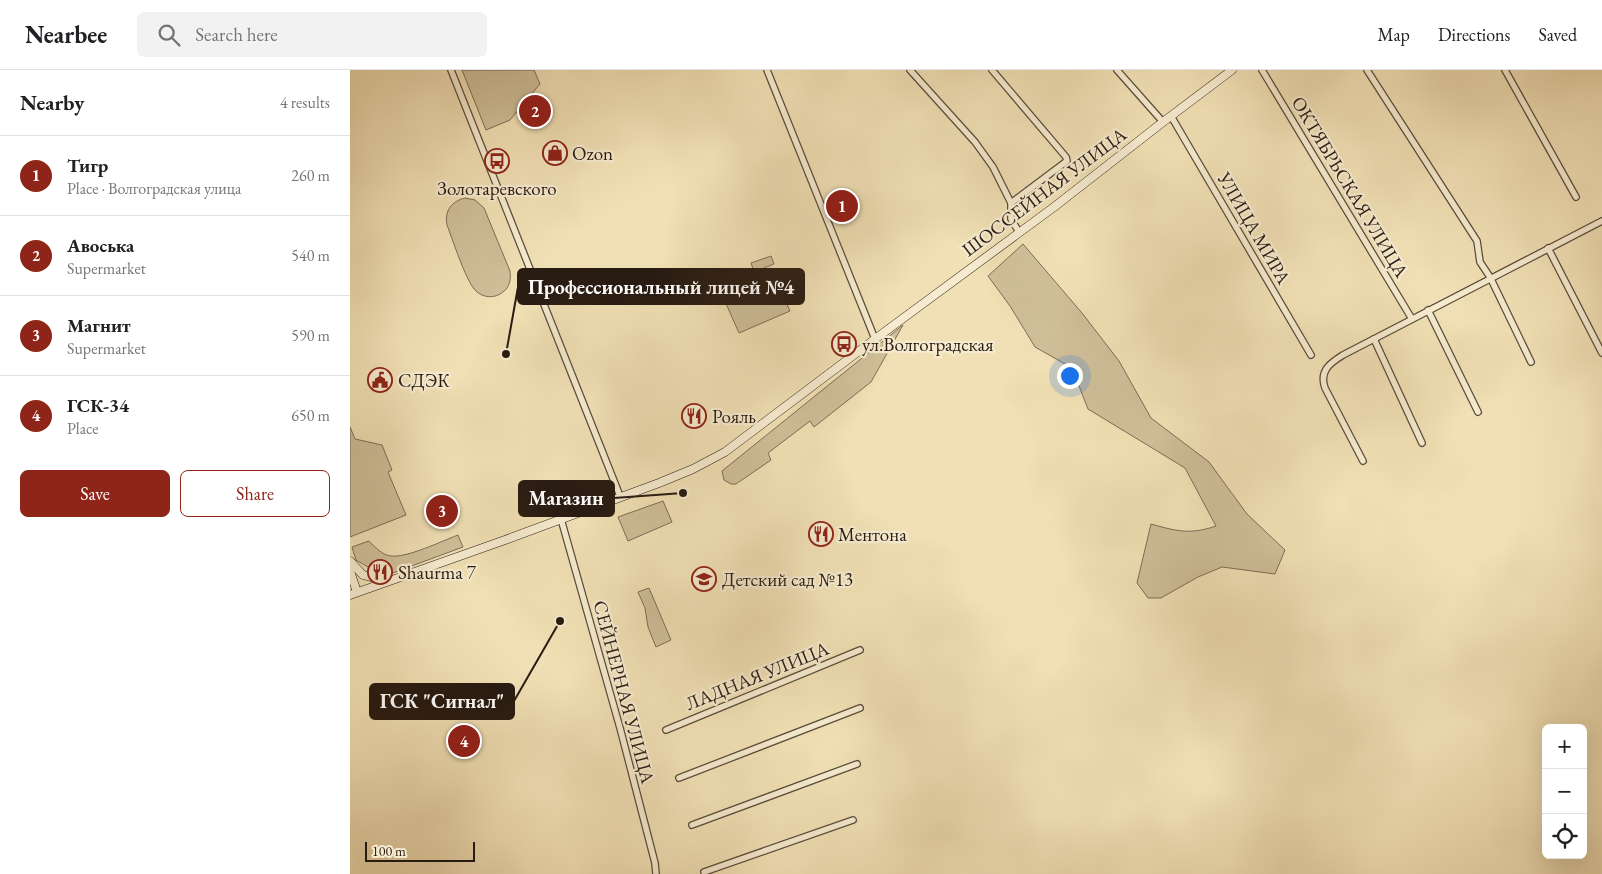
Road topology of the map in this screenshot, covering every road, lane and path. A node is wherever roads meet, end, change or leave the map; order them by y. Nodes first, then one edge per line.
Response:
1 (452, 70) edge
2 (768, 70) edge
3 (910, 70) edge
4 (992, 70) edge
5 (1117, 70) edge
6 (1232, 70) edge
7 (1262, 70) edge
8 (1367, 70) edge
9 (1505, 70) edge
10 (1171, 116) junction
11 (1163, 122) junction
12 (1576, 197) dead end
13 (1011, 203) junction
14 (1602, 221) edge
15 (1019, 232) junction
16 (1548, 248) junction
17 (1490, 277) junction
18 (1428, 310) junction
19 (1412, 319) junction
20 (875, 339) junction
21 (1374, 340) junction
22 (1602, 353) edge
23 (1311, 355) dead end
24 (1532, 362) dead end
25 (1478, 412) dead end
26 (1422, 443) dead end
27 (1363, 461) dead end
28 (620, 496) junction
29 (561, 519) junction
30 (350, 561) edge
31 (350, 571) edge
32 (388, 582) junction
33 (354, 593) edge
34 (860, 650) dead end
35 (860, 708) dead end
36 (666, 730) dead end
37 (856, 764) dead end
38 (679, 778) dead end
39 (853, 820) dead end
40 (692, 825) dead end
41 (704, 872) dead end
42 (656, 874) edge

1 - 28 street
2 - 20 street
3 - 13 street
4 - 13 street
5 - 11 street
6 - 10 street, ШОССЕЙНАЯ УЛИЦА
7 - 19 street, ОКТЯБРЬСКАЯ УЛИЦА
8 - 17 street
9 - 12 street
10 - 11 street, ШОССЕЙНАЯ УЛИЦА
10 - 23 street, УЛИЦА МИРА
11 - 15 street, ШОССЕЙНАЯ УЛИЦА
13 - 15 street
14 - 16 street
15 - 20 street, ШОССЕЙНАЯ УЛИЦА
16 - 17 street
16 - 22 street
17 - 18 street
17 - 24 street
18 - 19 street
18 - 25 street
19 - 21 street
20 - 28 street, ШОССЕЙНАЯ УЛИЦА
21 - 26 street
21 - 27 street
28 - 29 street, ШОССЕЙНАЯ УЛИЦА
29 - 32 street, ШОССЕЙНАЯ УЛИЦА
29 - 42 street, СЕЙНЕРНАЯ УЛИЦА
30 - 32 street
31 - 33 street
32 - 33 street, ШОССЕЙНАЯ УЛИЦА
34 - 36 street, ЛАДНАЯ УЛИЦА
35 - 38 street
37 - 40 street
39 - 41 street

